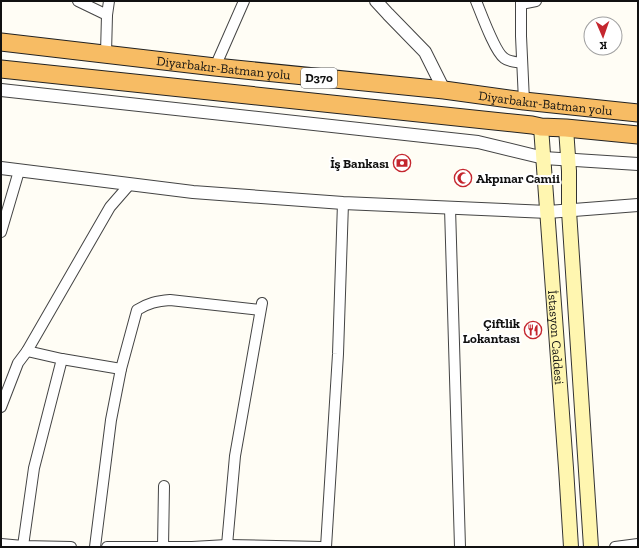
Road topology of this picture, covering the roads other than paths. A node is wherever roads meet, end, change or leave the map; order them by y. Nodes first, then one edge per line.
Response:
1 (78, 1) edge
2 (109, 1) edge
3 (244, 1) edge
4 (376, 1) edge
5 (476, 1) edge
6 (536, 1) edge
7 (521, 2) edge
8 (107, 15) junction
9 (1, 42) edge
10 (106, 53) junction
11 (522, 63) junction
12 (215, 67) junction
13 (1, 69) edge
14 (1, 90) edge
15 (444, 90) junction
16 (524, 101) junction
17 (638, 112) edge
18 (541, 127) junction
19 (566, 128) junction
20 (638, 135) edge
21 (544, 158) junction
22 (568, 159) junction
23 (638, 164) edge
24 (1, 168) edge
25 (19, 171) junction
26 (130, 184) junction
27 (343, 203) junction
28 (638, 205) edge
29 (450, 208) junction
30 (569, 211) junction
31 (548, 212) junction
32 (1, 232) edge
33 (28, 351) junction
34 (62, 359) junction
35 (121, 369) junction
36 (1, 407) edge
37 (164, 486) dead end
38 (1, 544) edge
39 (638, 544) edge
40 (227, 545) junction
41 (23, 546) junction
42 (42, 547) edge
43 (71, 547) edge
44 (95, 547) edge
45 (107, 547) edge
46 (163, 547) edge
47 (310, 547) edge
48 (321, 547) edge
49 (326, 547) edge
50 (460, 547) edge
51 (571, 547) edge
52 (591, 547) edge
53 (615, 547) edge

1 - 8 street
2 - 8 street
3 - 12 street
4 - 15 street
5 - 11 street
6 - 7 street
7 - 11 street
8 - 10 street
9 - 10 highway, Diyarbakır-Batman yolu / D370
10 - 12 highway, Diyarbakır-Batman yolu / D370
11 - 16 street
12 - 15 highway, Diyarbakır-Batman yolu / D370
13 - 18 highway, Diyarbakır-Batman yolu / D370
14 - 21 street
15 - 16 highway, Diyarbakır-Batman yolu / D370
16 - 17 highway, Diyarbakır-Batman yolu / D370
18 - 19 highway, Diyarbakır-Batman yolu / D370
18 - 21 main road, İstasyon Caddesi
19 - 20 highway, Diyarbakır-Batman yolu / D370
19 - 22 main road, İstasyon Caddesi
21 - 22 street
21 - 31 main road, İstasyon Caddesi
22 - 23 street
22 - 30 main road, İstasyon Caddesi
24 - 25 street
25 - 26 street
25 - 32 street
26 - 27 street
26 - 33 street
27 - 29 street
27 - 49 street
28 - 30 street
29 - 31 street
29 - 50 street
30 - 31 street
30 - 52 main road, İstasyon Caddesi
31 - 51 main road, İstasyon Caddesi
33 - 34 street
33 - 36 street
34 - 35 street
34 - 41 street
35 - 40 street
35 - 44 street
37 - 46 street
38 - 41 street
39 - 53 street
40 - 46 street
40 - 47 street
41 - 42 street
42 - 43 street
45 - 46 street
47 - 48 street

